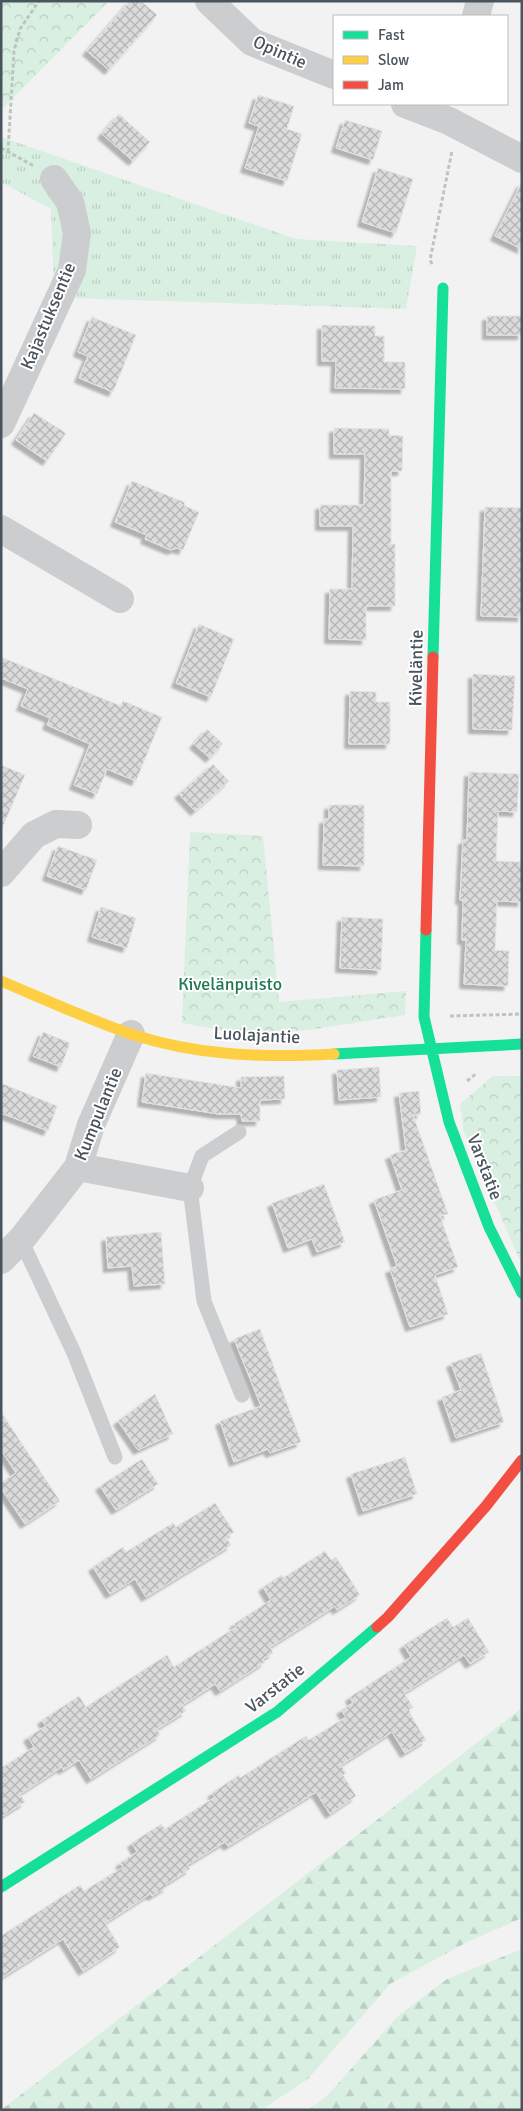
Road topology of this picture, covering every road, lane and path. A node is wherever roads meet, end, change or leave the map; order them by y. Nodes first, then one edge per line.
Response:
1 (38, 1) edge
2 (209, 1) edge
3 (480, 1) edge
4 (476, 15) edge
5 (333, 75) edge
6 (409, 105) edge
7 (453, 117) edge
8 (1, 148) edge
9 (8, 152) junction
10 (522, 159) edge
11 (54, 179) joint
12 (443, 288) joint
13 (1, 424) edge
14 (1, 529) edge
15 (120, 599) dead end
16 (78, 825) dead end
17 (1, 874) edge
18 (1, 981) edge
19 (522, 1014) edge
20 (424, 1017) junction
21 (131, 1034) junction
22 (522, 1044) edge
23 (431, 1047) junction
24 (480, 1071) dead end
25 (444, 1099) junction
26 (239, 1132) dead end
27 (78, 1167) junction
28 (190, 1188) junction
29 (21, 1240) junction
30 (1, 1260) edge
31 (522, 1293) edge
32 (242, 1395) dead end
33 (115, 1457) dead end
34 (522, 1460) edge
35 (1, 1887) edge

1 - 9 path
2 - 5 street, Opintie
3 - 4 street
6 - 7 street
7 - 10 street
7 - 12 path
8 - 9 path
9 - 11 path
11 - 13 street, Kajastuksentie
12 - 20 street, Kiveläntie
14 - 15 street
16 - 17 street
18 - 21 street, Luolajantie
19 - 20 path
20 - 23 street, Kiveläntie
21 - 23 street, Luolajantie
21 - 27 street, Kumpulantie
22 - 23 street, Luolajantie
23 - 25 street, Varstatie
24 - 25 path
25 - 31 street, Varstatie
26 - 28 lane
27 - 28 street
27 - 29 street, Kumpulantie
28 - 32 lane
29 - 30 street, Kumpulantie
29 - 33 lane
34 - 35 street, Varstatie

